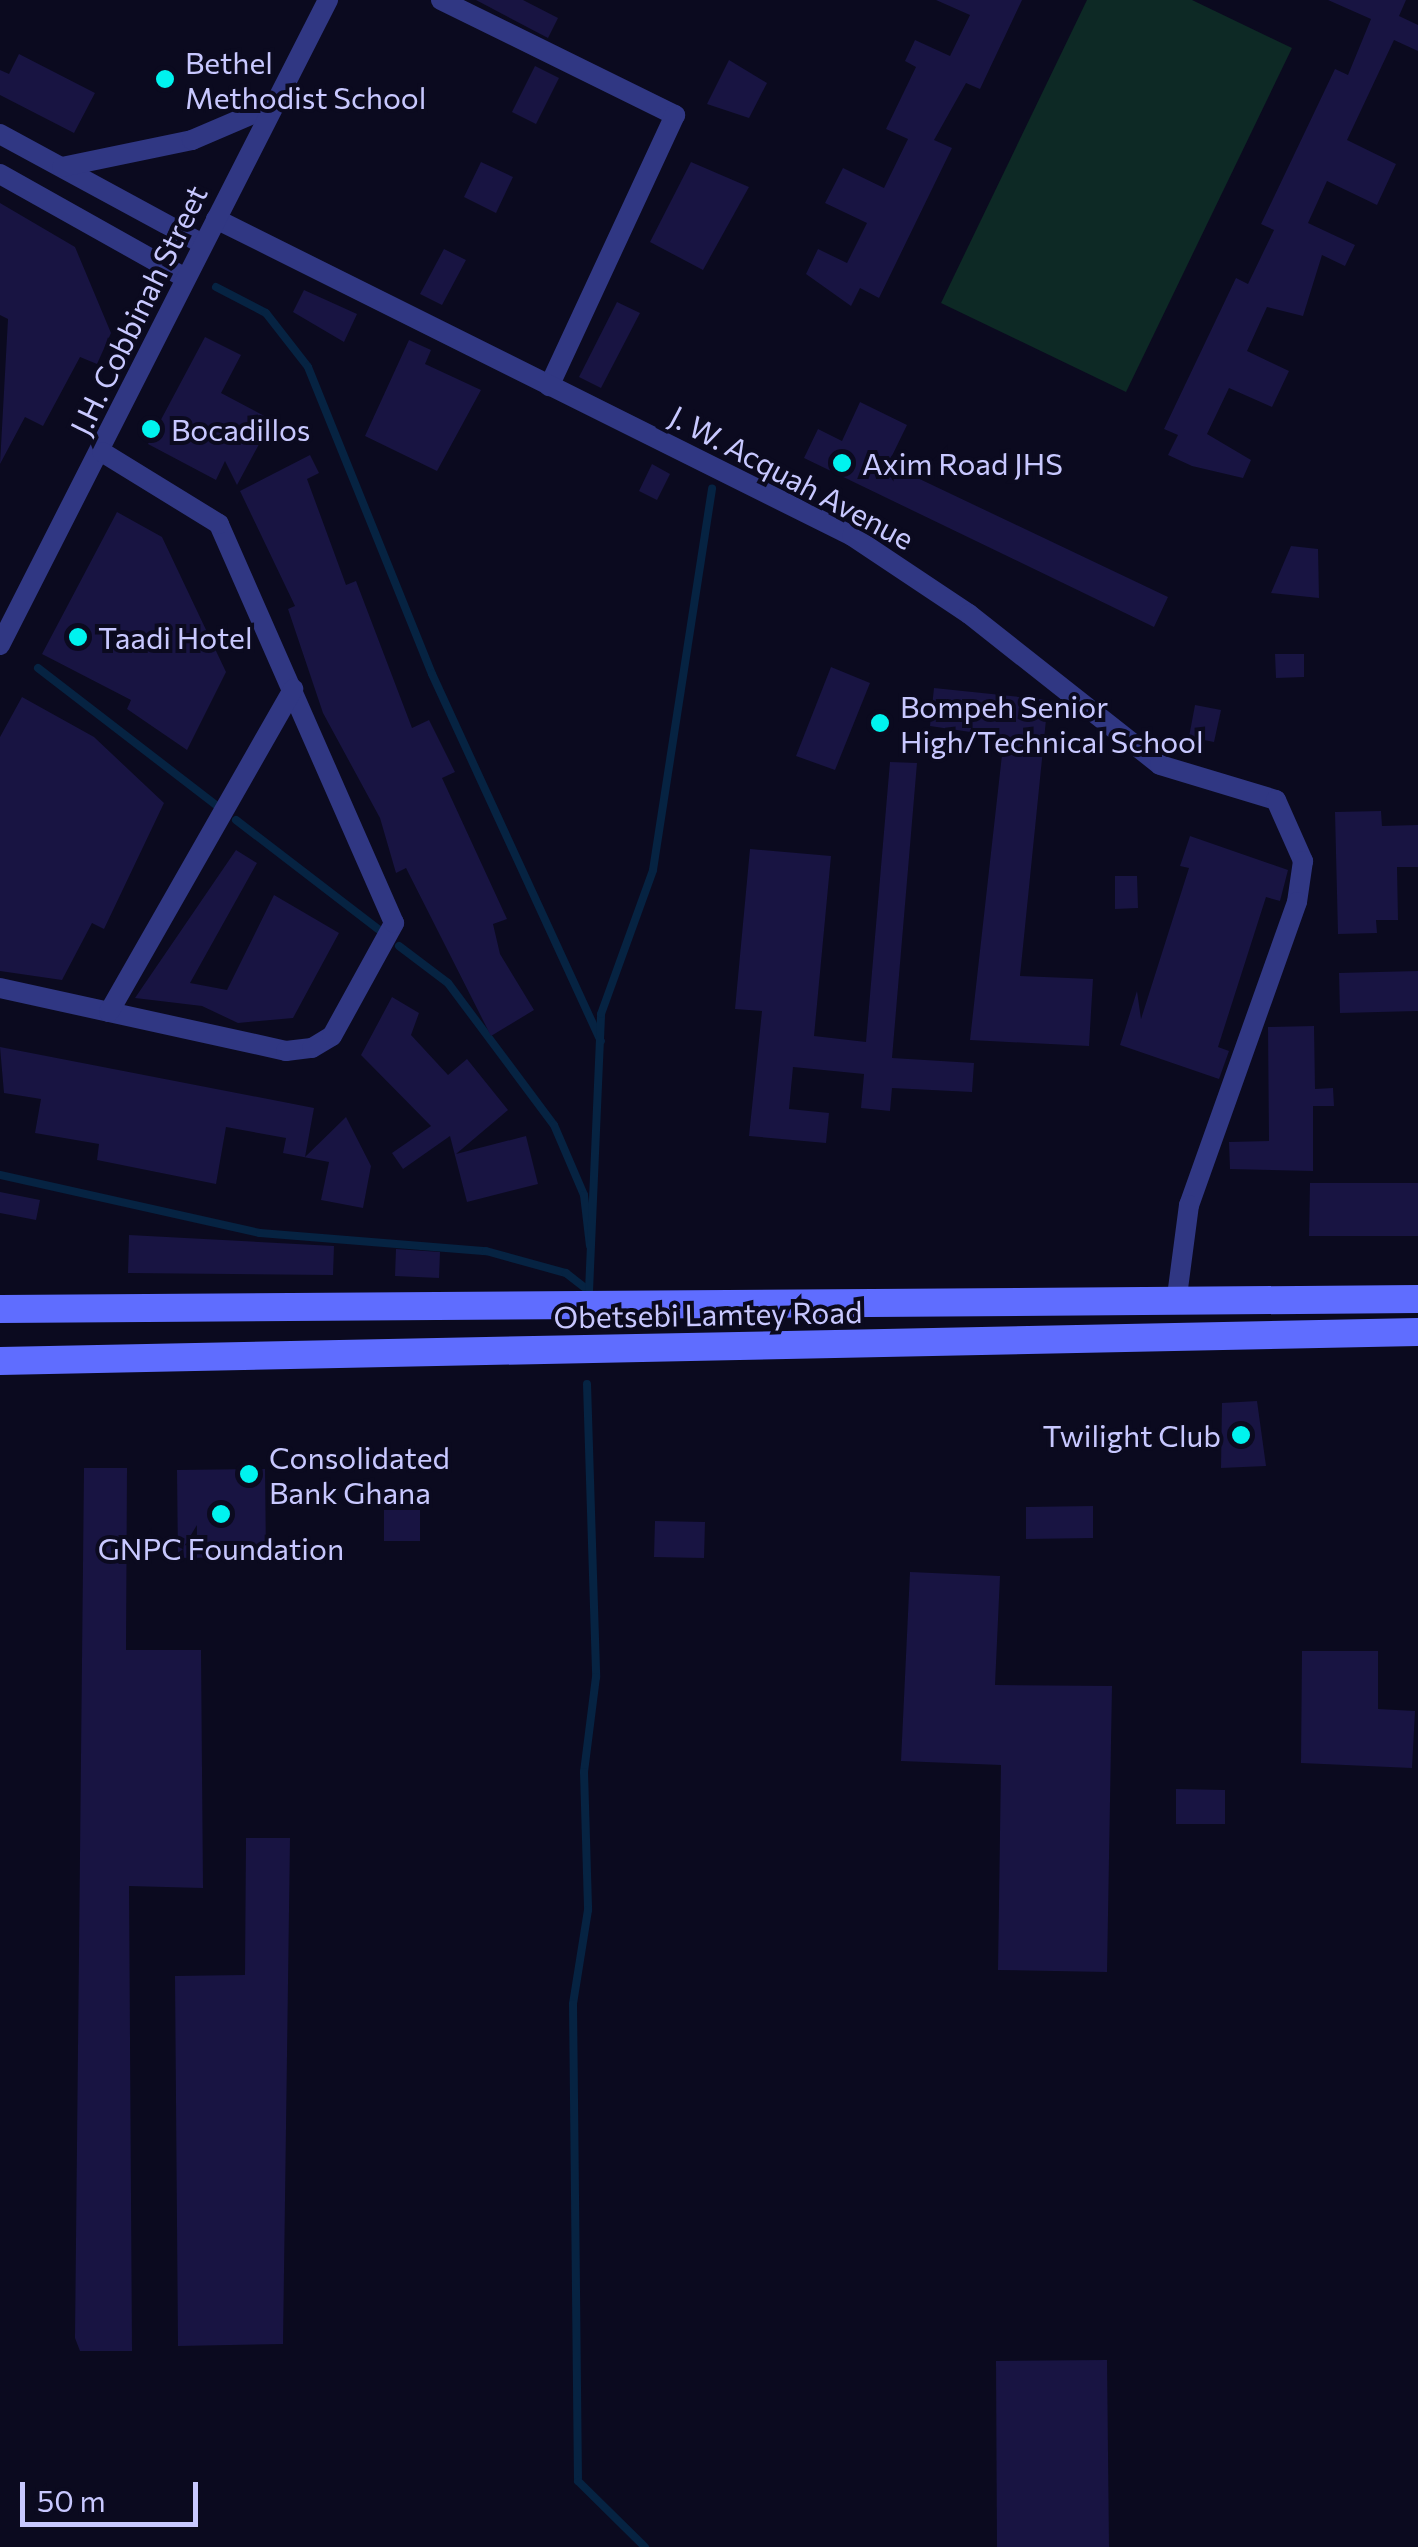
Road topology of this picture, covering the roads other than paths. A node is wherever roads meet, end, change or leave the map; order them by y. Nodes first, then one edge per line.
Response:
1 (328, 0) edge
2 (441, 0) edge
3 (274, 105) junction
4 (0, 134) edge
5 (61, 167) junction
6 (0, 174) edge
7 (216, 220) junction
8 (203, 244) junction
9 (185, 278) junction
10 (550, 386) junction
11 (102, 452) junction
12 (0, 646) edge
13 (293, 689) junction
14 (0, 988) edge
15 (110, 1012) junction
16 (1177, 1296) junction
17 (1418, 1299) edge
18 (0, 1309) edge
19 (1418, 1332) edge
20 (0, 1362) edge

1 - 3 street, J.H. Cobbinah Street
2 - 10 street
3 - 5 street
3 - 7 street, J.H. Cobbinah Street
4 - 5 street
5 - 8 street
6 - 9 street
7 - 8 street, J.H. Cobbinah Street
7 - 10 street, J. W. Acquah Avenue
8 - 9 street, J.H. Cobbinah Street
9 - 11 street, J.H. Cobbinah Street
10 - 16 street, J. W. Acquah Avenue
11 - 12 street, J.H. Cobbinah Street
11 - 13 street
13 - 15 street
13 - 15 street
14 - 15 street
16 - 17 main road, Obetsebi Lamtey Road
16 - 18 main road, Obetsebi Lamtey Road
19 - 20 main road, Obetsebi Lamtey Road

